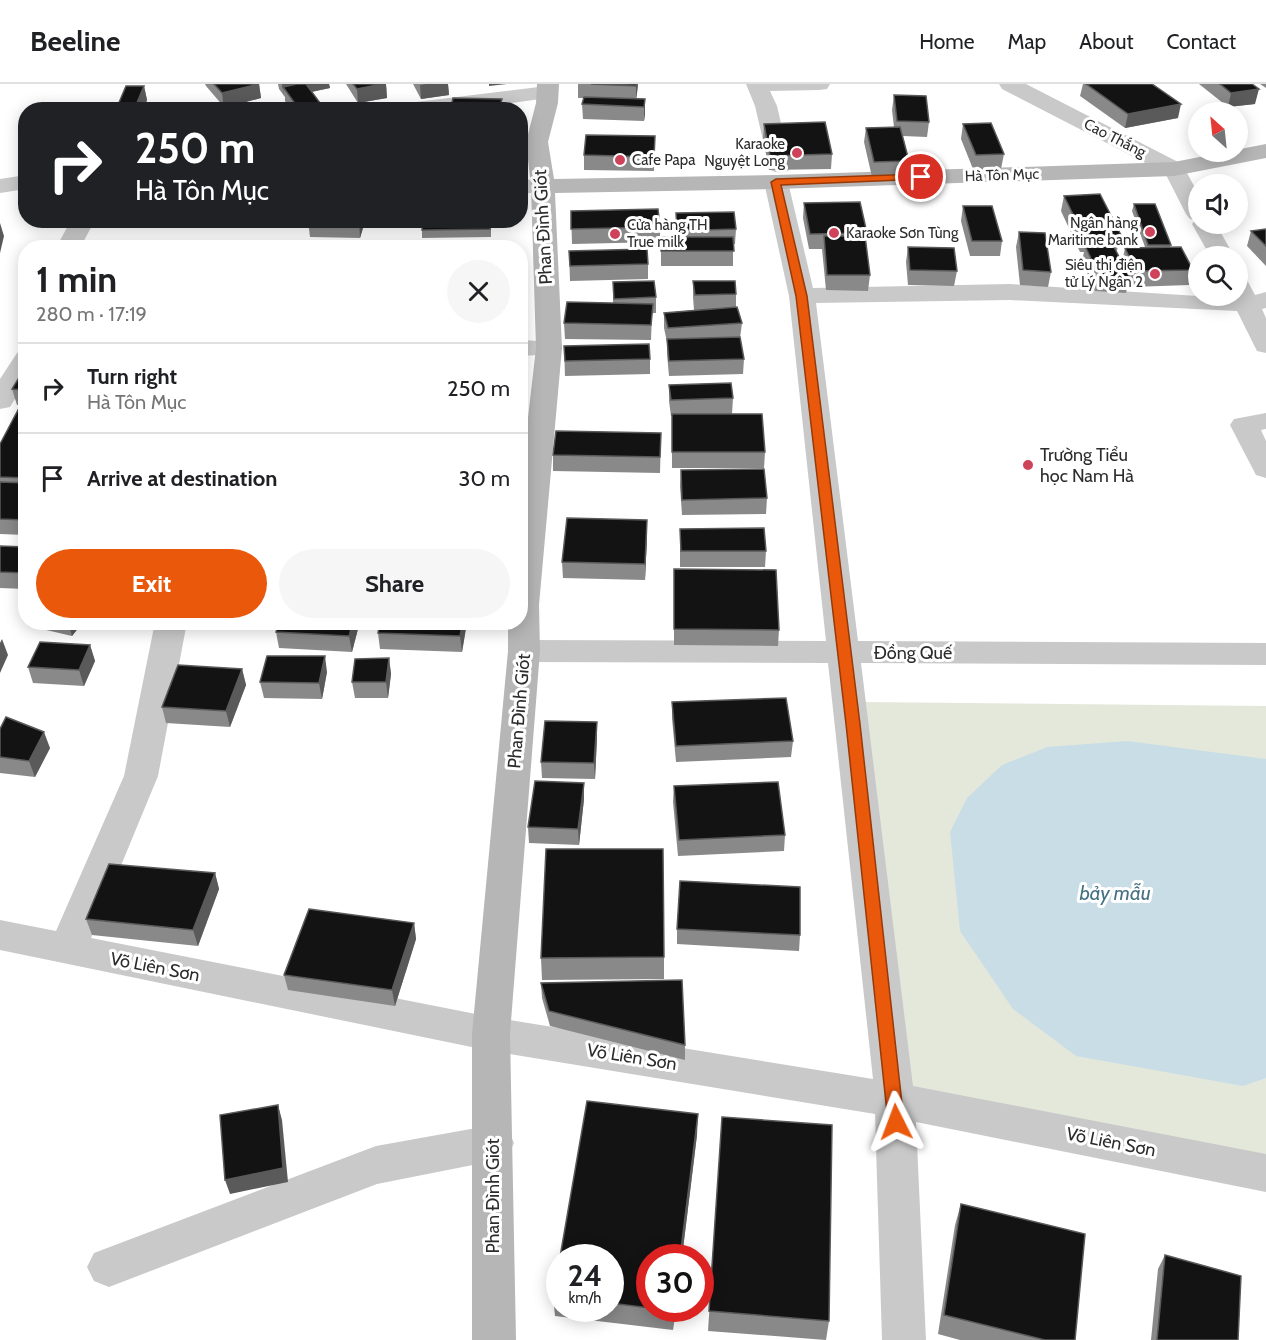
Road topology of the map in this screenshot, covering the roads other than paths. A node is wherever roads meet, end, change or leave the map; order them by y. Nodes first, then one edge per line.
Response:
1 (819, 84) edge
2 (1012, 84) edge
3 (548, 88) edge
4 (459, 102) edge
5 (1266, 151) edge
6 (1174, 169) junction
7 (780, 182) junction
8 (18, 183) edge
9 (0, 186) edge
10 (532, 187) edge
11 (1188, 195) edge
12 (18, 204) edge
13 (0, 205) edge
14 (802, 296) junction
15 (1250, 296) edge
16 (1266, 345) edge
17 (535, 348) edge
18 (18, 372) edge
19 (0, 401) edge
20 (1266, 421) edge
21 (1266, 469) edge
22 (528, 486) edge
23 (169, 630) edge
24 (523, 630) edge
25 (524, 651) junction
26 (845, 653) junction
27 (1266, 654) edge
28 (0, 935) edge
29 (67, 950) junction
30 (491, 1034) junction
31 (895, 1100) junction
32 (493, 1143) junction
33 (1266, 1173) edge
34 (109, 1267) dead end
35 (494, 1340) edge
36 (904, 1340) edge

1 - 7 street
2 - 6 street, Cao Thắng
3 - 4 street
3 - 10 street, Phan Đình Giót
5 - 6 street, Hà Tôn Mục
6 - 7 street, Hà Tôn Mục
6 - 11 street
7 - 10 street, Hà Tôn Mục
7 - 14 street
8 - 9 street
10 - 17 street, Phan Đình Giót
12 - 13 street
14 - 15 street
14 - 26 street
15 - 16 street
17 - 22 street, Phan Đình Giót
18 - 19 street
20 - 21 street
23 - 29 street
24 - 25 street, Phan Đình Giót
25 - 26 street, Đồng Quế
25 - 30 street, Phan Đình Giót
26 - 27 street, Đồng Quế
26 - 31 street
28 - 29 street, Võ Liên Sơn
29 - 30 street, Võ Liên Sơn
30 - 31 street, Võ Liên Sơn
30 - 32 street, Phan Đình Giót
31 - 33 street, Võ Liên Sơn
31 - 36 street
32 - 34 street
32 - 35 street, Phan Đình Giót

